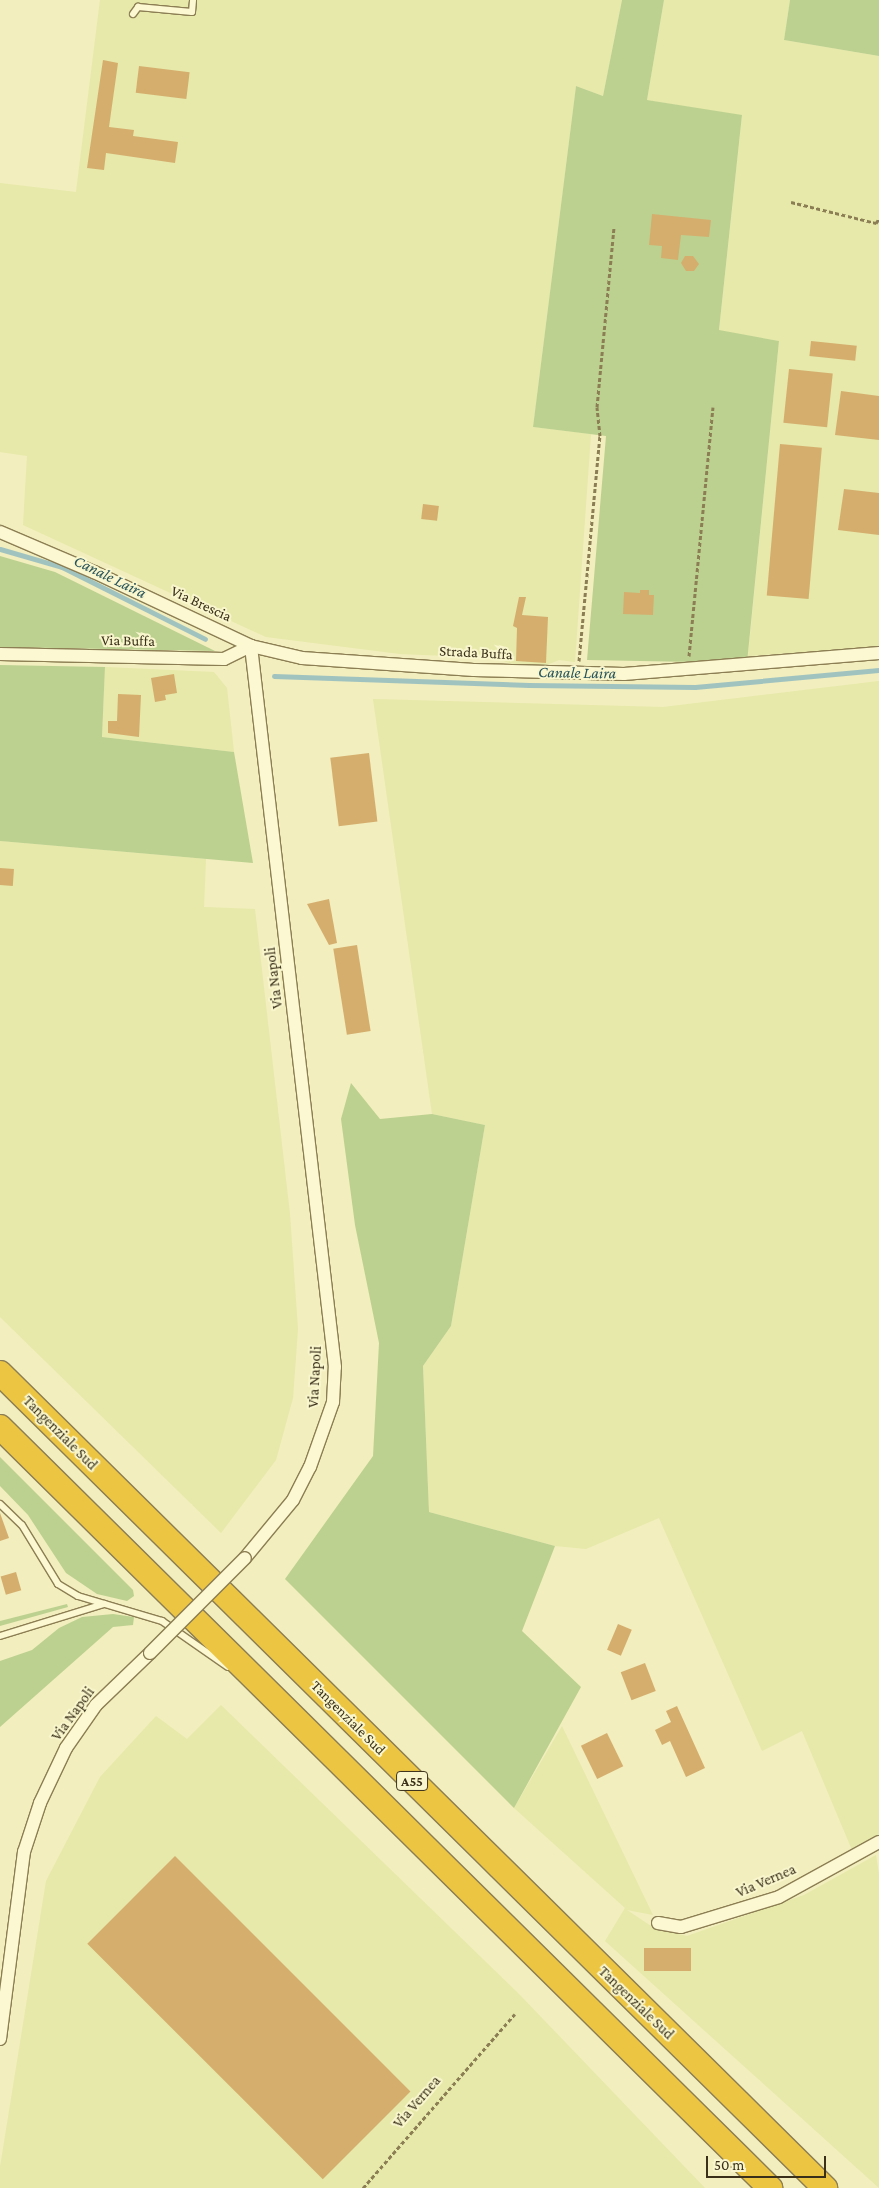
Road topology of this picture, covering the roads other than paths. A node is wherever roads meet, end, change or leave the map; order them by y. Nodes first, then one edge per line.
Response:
1 (193, 0) edge
2 (133, 14) dead end
3 (0, 532) edge
4 (252, 646) junction
5 (879, 653) edge
6 (0, 654) edge
7 (0, 1373) edge
8 (0, 1426) edge
9 (0, 1504) edge
10 (105, 1603) junction
11 (0, 1636) edge
12 (263, 1688) junction
13 (879, 1842) edge
14 (658, 1923) dead end
15 (0, 2039) edge
16 (770, 2188) edge
17 (825, 2188) edge

1 - 2 lane
3 - 4 street, Via Brescia
4 - 5 street, Strada Buffa
4 - 6 street, Via Buffa
4 - 15 street, Via Napoli, bridge
7 - 17 highway, Tangenziale Sud / A55
8 - 12 highway, A55
9 - 10 lane
10 - 11 lane
10 - 12 lane
12 - 16 highway, A55
13 - 14 street, Via Vernea

